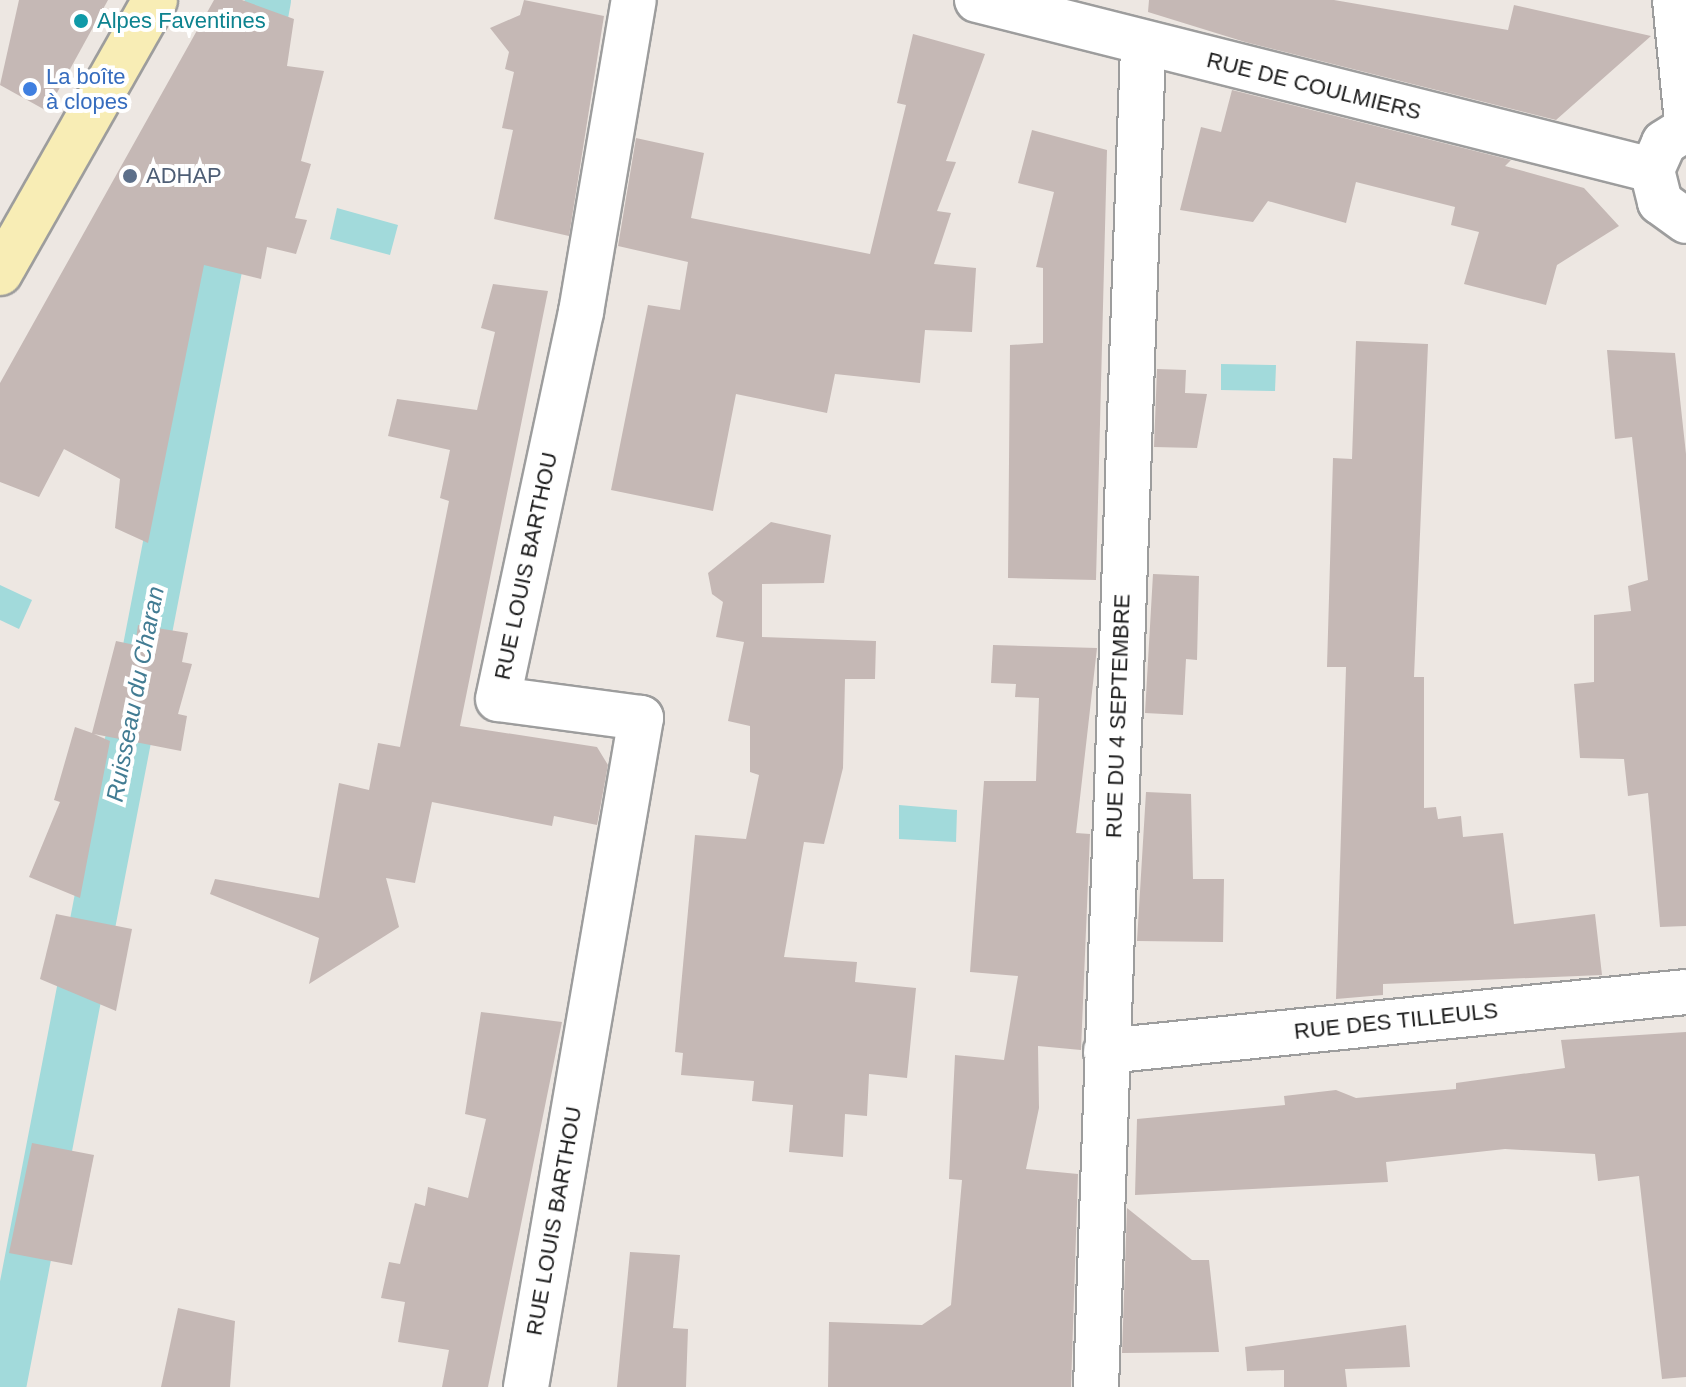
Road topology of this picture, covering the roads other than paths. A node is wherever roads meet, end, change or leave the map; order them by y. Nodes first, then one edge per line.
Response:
1 (155, 0) edge
2 (634, 0) edge
3 (977, 0) edge
4 (1675, 0) edge
5 (1143, 46) junction
6 (1686, 113) edge
7 (1686, 129) edge
8 (1652, 170) junction
9 (1686, 221) edge
10 (0, 273) edge
11 (1686, 992) edge
12 (1106, 1051) junction
13 (526, 1387) edge
14 (1096, 1387) edge

1 - 10 main road
2 - 13 street, RUE LOUIS BARTHOU
3 - 5 street, RUE DE COULMIERS
4 - 6 street
5 - 8 street, RUE DE COULMIERS
5 - 12 street, RUE DU 4 SEPTEMBRE
7 - 8 street
8 - 9 street
11 - 12 street, RUE DES TILLEULS
12 - 14 street, RUE DU 4 SEPTEMBRE

